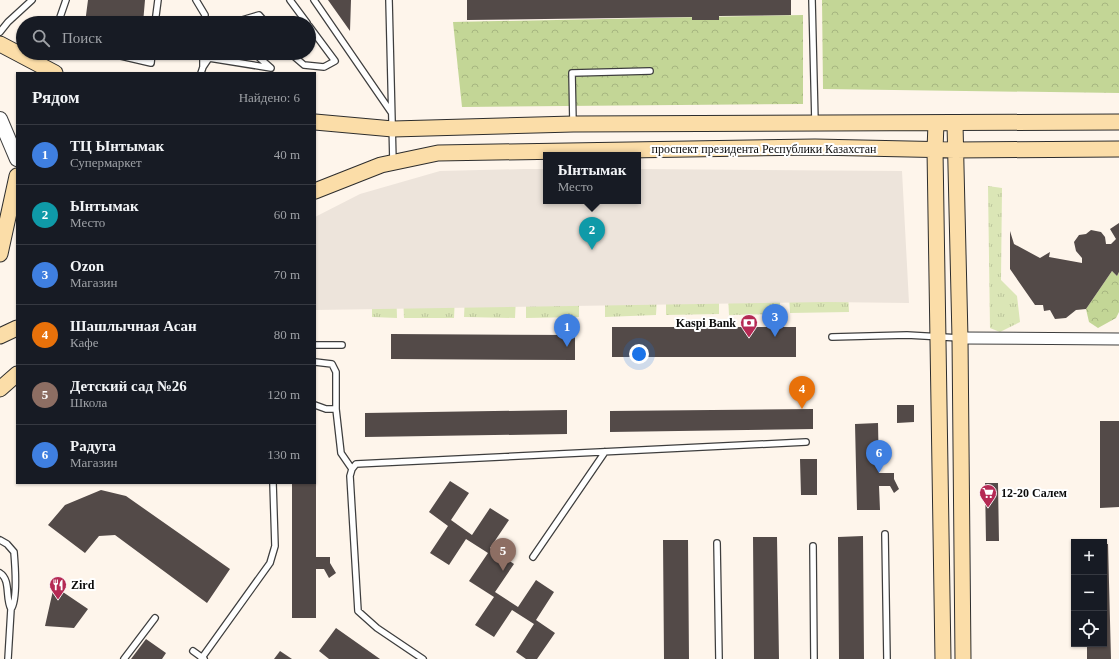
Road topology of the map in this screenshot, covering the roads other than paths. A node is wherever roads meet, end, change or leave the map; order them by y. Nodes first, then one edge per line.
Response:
1 (31, 0) edge
2 (66, 0) edge
3 (158, 0) edge
4 (196, 0) edge
5 (290, 0) edge
6 (314, 0) edge
7 (388, 0) edge
8 (812, 0) edge
9 (60, 16) edge
10 (156, 16) edge
11 (205, 16) edge
12 (302, 16) edge
13 (0, 32) edge
14 (316, 35) edge
15 (0, 44) edge
16 (16, 51) edge
17 (36, 60) edge
18 (138, 60) edge
19 (151, 60) edge
20 (204, 60) edge
21 (208, 60) edge
22 (221, 60) edge
23 (262, 60) edge
24 (298, 60) edge
25 (203, 67) junction
26 (650, 71) dead end
27 (54, 72) edge
28 (201, 72) edge
29 (392, 113) junction
30 (0, 119) edge
31 (316, 122) edge
32 (1119, 122) edge
33 (936, 123) junction
34 (573, 124) junction
35 (816, 124) junction
36 (955, 124) junction
37 (393, 129) junction
38 (815, 147) junction
39 (1119, 149) edge
40 (935, 150) junction
41 (955, 150) junction
42 (16, 157) edge
43 (393, 163) junction
44 (16, 181) edge
45 (316, 191) edge
46 (0, 254) edge
47 (16, 328) edge
48 (0, 336) edge
49 (832, 337) dead end
50 (938, 338) junction
51 (960, 338) junction
52 (1119, 339) edge
53 (316, 345) edge
54 (342, 345) dead end
55 (316, 362) edge
56 (16, 375) edge
57 (0, 389) edge
58 (316, 405) edge
59 (336, 409) junction
60 (806, 442) dead end
61 (605, 452) junction
62 (352, 469) junction
63 (273, 484) edge
64 (885, 534) dead end
65 (0, 540) edge
66 (717, 543) dead end
67 (813, 546) dead end
68 (533, 557) dead end
69 (0, 572) edge
70 (10, 609) junction
71 (155, 618) dead end
72 (193, 651) dead end
73 (8, 659) edge
74 (124, 659) edge
75 (203, 659) edge
76 (423, 659) edge
77 (718, 659) edge
78 (814, 659) edge
79 (887, 659) edge
80 (943, 659) edge
81 (963, 659) edge

1 - 13 lane
2 - 9 lane
3 - 10 lane
4 - 11 lane
5 - 12 lane
6 - 29 lane
7 - 29 lane
8 - 35 lane
14 - 24 lane
15 - 16 main road
17 - 27 main road
18 - 19 lane
20 - 25 lane
21 - 25 lane
22 - 23 lane
25 - 28 lane
26 - 34 lane
29 - 37 lane
30 - 42 street
31 - 37 main road
32 - 36 main road
33 - 35 main road
33 - 36 main road
33 - 40 main road
34 - 35 main road
34 - 37 main road
35 - 38 main road
36 - 41 main road
37 - 43 lane
38 - 40 main road, проспект президента Республики Казахстан
38 - 43 main road, проспект президента Республики Казахстан
39 - 41 main road, проспект президента Республики Казахстан
40 - 41 main road, проспект президента Республики Казахстан
40 - 50 main road
41 - 51 main road
43 - 45 main road, проспект президента Республики Казахстан
44 - 46 main road
47 - 48 main road
49 - 50 lane
50 - 51 lane
50 - 80 main road
51 - 52 street
51 - 81 main road
53 - 54 lane
55 - 59 lane
56 - 57 main road
58 - 59 lane
59 - 62 lane
60 - 61 lane
61 - 62 lane
61 - 68 lane
62 - 76 lane
63 - 75 lane
64 - 79 lane
65 - 70 lane
66 - 77 lane
67 - 78 lane
69 - 70 lane
70 - 73 lane
71 - 74 lane
72 - 75 lane

